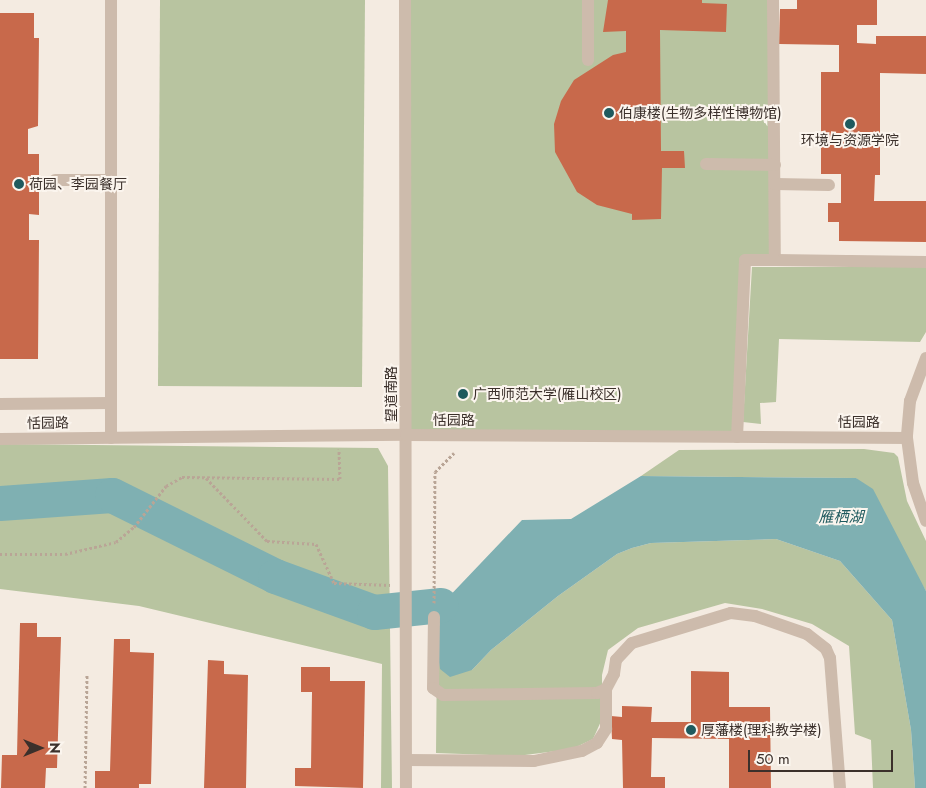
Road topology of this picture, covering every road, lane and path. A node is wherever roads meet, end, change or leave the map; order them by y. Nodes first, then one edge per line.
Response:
1 (111, 0) edge
2 (405, 0) edge
3 (588, 0) edge
4 (773, 0) edge
5 (588, 60) dead end
6 (706, 164) dead end
7 (775, 165) junction
8 (55, 180) dead end
9 (111, 180) junction
10 (775, 184) junction
11 (829, 185) dead end
12 (775, 260) junction
13 (926, 262) edge
14 (926, 358) edge
15 (111, 403) junction
16 (0, 404) edge
17 (406, 435) junction
18 (338, 436) junction
19 (737, 437) junction
20 (111, 438) junction
21 (907, 438) junction
22 (0, 439) edge
23 (461, 452) dead end
24 (205, 477) junction
25 (926, 521) edge
26 (0, 554) edge
27 (406, 585) junction
28 (434, 591) dead end
29 (434, 617) dead end
30 (87, 675) dead end
31 (606, 689) junction
32 (406, 760) junction
33 (85, 788) edge
34 (406, 788) edge
35 (840, 788) edge

1 - 9 street
2 - 17 street, 望道南路
3 - 5 street
4 - 7 street
6 - 7 street
7 - 10 street
8 - 9 street
9 - 15 street
10 - 11 street
10 - 12 street
12 - 13 street
12 - 19 street
14 - 21 street
15 - 16 street
15 - 20 street
17 - 18 street, 恬园路
17 - 19 street, 恬园路
17 - 27 street, 望道南路
18 - 20 street, 恬园路
18 - 24 path
19 - 21 street, 恬园路
20 - 22 street, 恬园路
21 - 25 street
23 - 28 path
24 - 26 path
24 - 27 path
27 - 32 street, 望道南路
29 - 31 street
30 - 33 path
31 - 32 street
31 - 35 street
32 - 34 street, 望道南路

